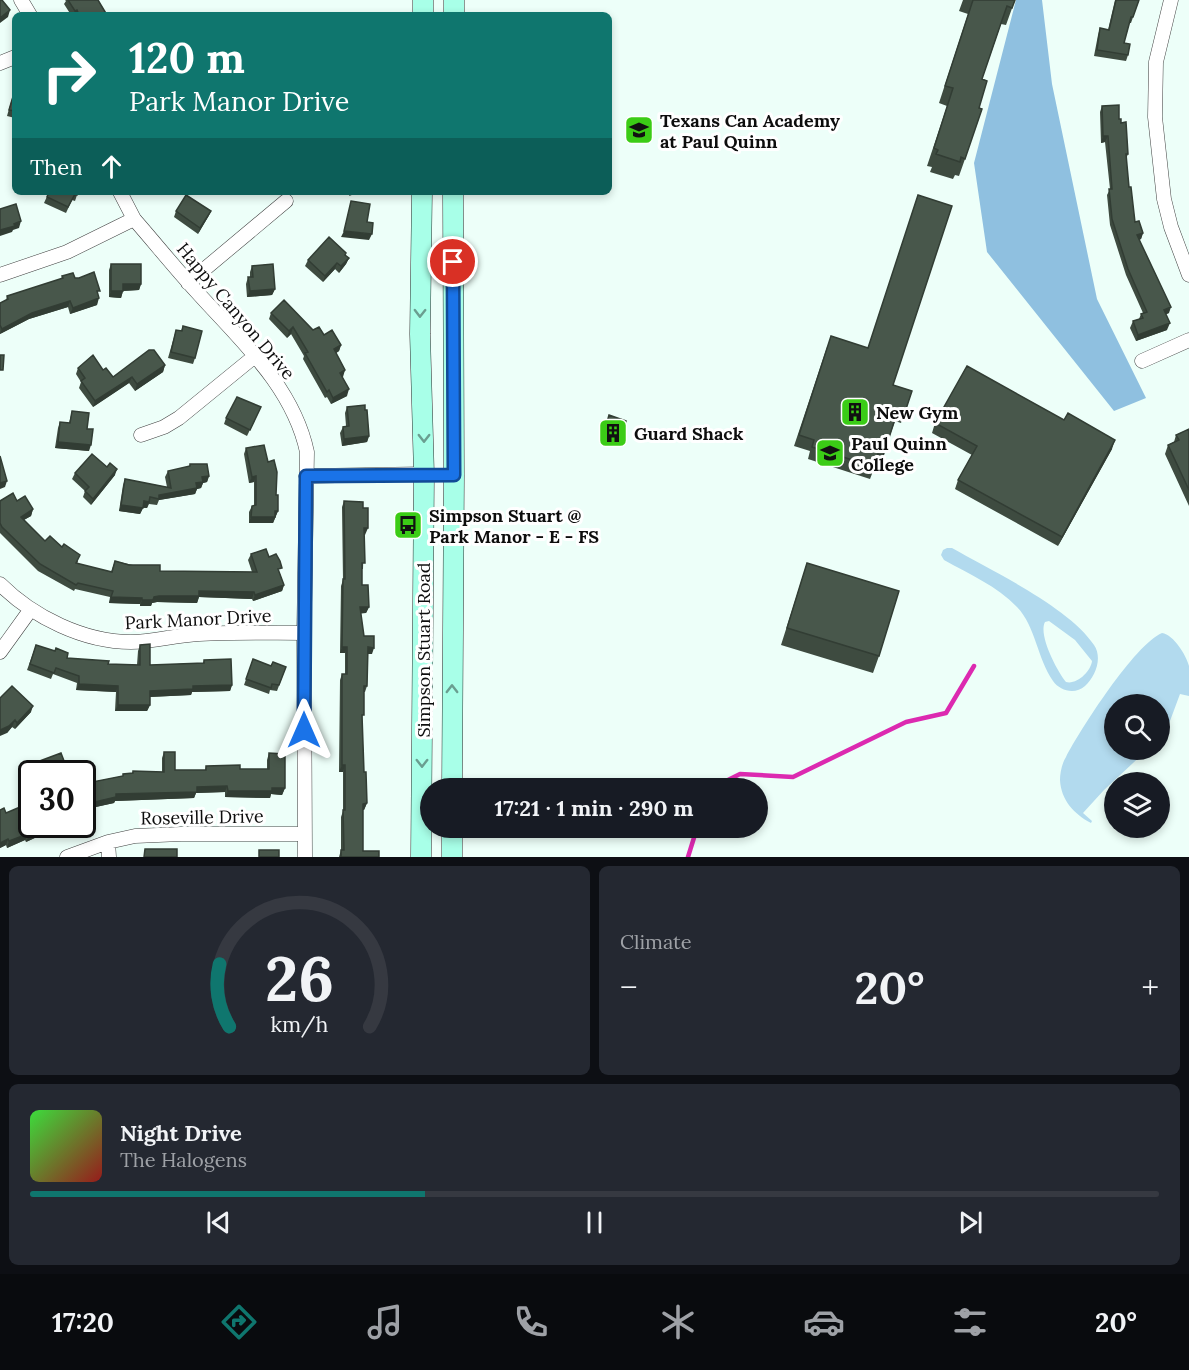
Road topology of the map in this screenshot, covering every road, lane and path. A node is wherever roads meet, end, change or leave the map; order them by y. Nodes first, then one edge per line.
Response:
1 (1171, 0) edge
2 (122, 195) edge
3 (422, 195) edge
4 (453, 195) edge
5 (286, 201) dead end
6 (134, 219) junction
7 (0, 275) edge
8 (1189, 275) edge
9 (188, 283) junction
10 (1189, 340) edge
11 (255, 356) junction
12 (1142, 361) dead end
13 (141, 435) dead end
14 (424, 474) junction
15 (454, 475) junction
16 (306, 476) junction
17 (0, 585) edge
18 (31, 609) junction
19 (304, 633) junction
20 (0, 652) edge
21 (452, 778) edge
22 (305, 834) junction
23 (452, 838) edge
24 (108, 842) junction
25 (67, 857) edge
26 (109, 857) edge
27 (305, 857) edge
28 (421, 857) edge
29 (452, 857) edge

1 - 8 street
2 - 6 street, Happy Canyon Drive
3 -> 14 main road, Simpson Stuart Road
4 - 15 main road, Simpson Stuart Road
5 - 9 street
6 - 7 street
6 - 9 street, Happy Canyon Drive
9 - 11 street, Happy Canyon Drive
10 - 12 street
11 - 13 street
11 - 16 street, Happy Canyon Drive
14 - 15 main road
14 - 16 street
14 -> 28 main road, Simpson Stuart Road
21 -> 15 main road, Simpson Stuart Road
16 - 19 street, Happy Canyon Drive
17 - 18 street, Park Manor Drive
18 - 19 street, Park Manor Drive
18 - 20 street
19 - 22 street, Happy Canyon Drive
22 - 24 street, Roseville Drive
22 - 27 street, Happy Canyon Drive
23 - 29 main road
24 - 25 street, Roseville Drive
24 - 26 street

